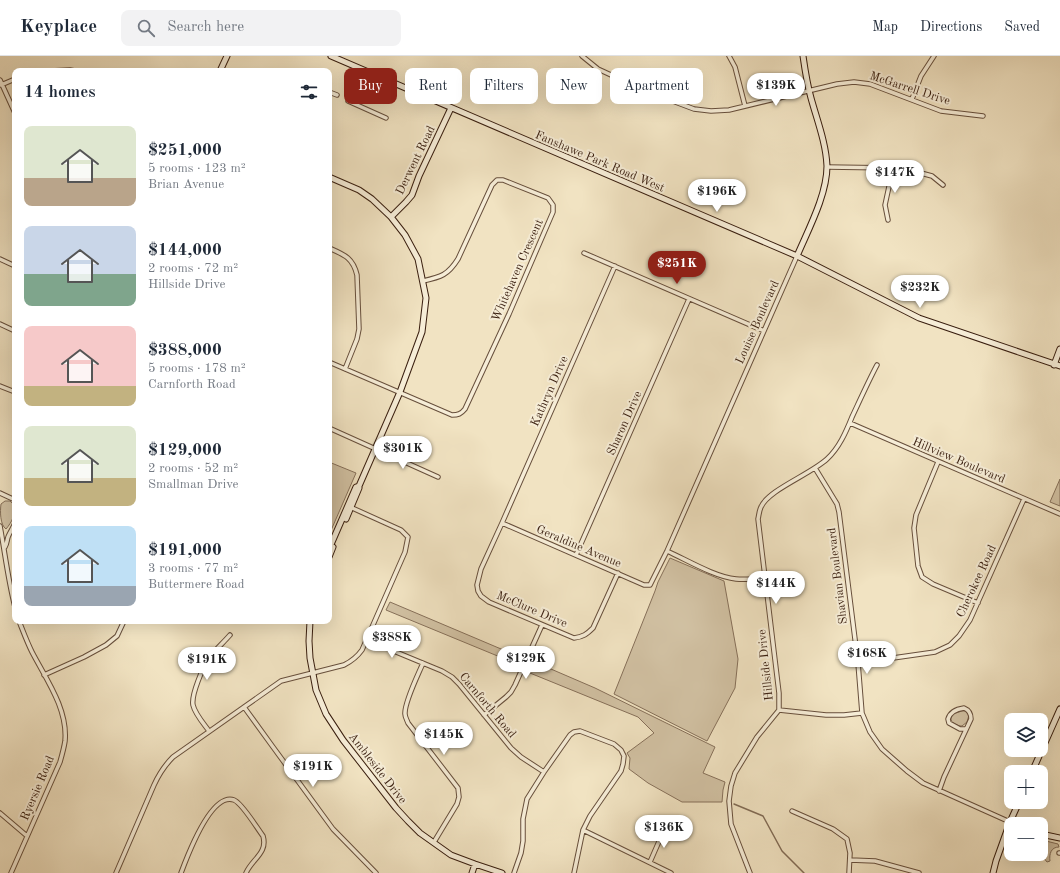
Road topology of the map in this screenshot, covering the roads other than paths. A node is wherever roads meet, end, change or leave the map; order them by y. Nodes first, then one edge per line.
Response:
1 (226, 56) edge
2 (331, 56) edge
3 (582, 56) edge
4 (729, 56) edge
5 (803, 56) edge
6 (934, 56) edge
7 (221, 68) edge
8 (12, 80) edge
9 (1, 83) edge
10 (809, 91) junction
11 (332, 93) edge
12 (336, 95) dead end
13 (912, 99) junction
14 (355, 104) edge
15 (745, 106) junction
16 (12, 107) edge
17 (452, 108) junction
18 (983, 116) dead end
19 (386, 118) dead end
20 (827, 167) junction
21 (893, 168) junction
22 (332, 178) edge
23 (943, 185) dead end
24 (391, 217) junction
25 (888, 220) dead end
26 (332, 250) edge
27 (584, 252) dead end
28 (798, 256) junction
29 (0, 260) edge
30 (12, 265) edge
31 (615, 266) junction
32 (423, 281) junction
33 (690, 299) junction
34 (0, 324) edge
35 (12, 330) edge
36 (764, 331) junction
37 (1060, 350) edge
38 (332, 363) edge
39 (877, 365) dead end
40 (1057, 365) edge
41 (345, 369) junction
42 (0, 386) edge
43 (12, 391) edge
44 (400, 392) junction
45 (850, 423) junction
46 (332, 429) edge
47 (374, 449) junction
48 (938, 462) junction
49 (815, 468) junction
50 (438, 477) dead end
51 (0, 493) edge
52 (12, 499) edge
53 (1024, 499) junction
54 (349, 507) junction
55 (1060, 514) edge
56 (502, 523) junction
57 (0, 526) edge
58 (12, 530) edge
59 (332, 547) edge
60 (4, 548) junction
61 (666, 551) junction
62 (576, 555) junction
63 (618, 573) junction
64 (764, 578) junction
65 (650, 585) joint
66 (12, 595) edge
67 (978, 603) junction
68 (20, 624) edge
69 (123, 624) edge
70 (310, 624) edge
71 (542, 625) junction
72 (230, 635) dead end
73 (368, 640) junction
74 (423, 663) junction
75 (858, 663) junction
76 (313, 673) junction
77 (44, 675) junction
78 (244, 707) junction
79 (1060, 709) edge
80 (779, 710) junction
81 (862, 713) junction
82 (484, 715) junction
83 (966, 729) junction
84 (209, 731) junction
85 (1035, 765) edge
86 (544, 772) junction
87 (939, 791) junction
88 (792, 811) dead end
89 (0, 813) edge
90 (1004, 819) edge
91 (583, 830) junction
92 (664, 830) dead end
93 (27, 836) junction
94 (1048, 836) edge
95 (1060, 838) edge
96 (434, 842) junction
97 (1004, 844) edge
98 (850, 860) junction
99 (650, 862) junction
100 (475, 864) junction
101 (993, 872) edge
102 (11, 873) edge
103 (116, 873) edge
104 (181, 873) edge
105 (246, 873) edge
106 (376, 873) edge
107 (472, 873) edge
108 (502, 873) edge
109 (514, 873) edge
110 (574, 873) edge
111 (671, 873) edge
112 (750, 873) edge
113 (849, 873) edge
114 (919, 873) edge

1 - 7 street
2 - 17 street, Fanshawe Park Road West
3 - 15 street, McGarrell Drive
4 - 15 street
5 - 10 street, Louise Boulevard
6 - 13 street
8 - 9 street
9 - 16 street
10 - 13 street, McGarrell Drive
10 - 15 street, McGarrell Drive
10 - 20 street, Louise Boulevard
11 - 12 street
13 - 18 street, McGarrell Drive
14 - 19 street
17 - 24 street, Derwent Road
17 - 28 street, Fanshawe Park Road West
20 - 21 street
20 - 28 street, Louise Boulevard
21 - 23 street
21 - 25 street
22 - 24 street
24 - 32 street
26 - 41 street
27 - 31 street
28 - 36 street, Louise Boulevard
28 - 40 street, Fanshawe Park Road West
29 - 30 street
31 - 33 street
31 - 56 street, Kathryn Drive
32 - 44 street
32 - 44 street, Whitehaven Crescent
33 - 36 street
33 - 62 street, Sharon Drive
34 - 35 street
36 - 61 street, Louise Boulevard
37 - 40 street
38 - 41 street
39 - 45 street, Hillside Drive
41 - 44 street
42 - 43 street
44 - 47 street
45 - 48 street, Hillview Boulevard
45 - 49 street, Hillside Drive
46 - 47 street
47 - 50 street
47 - 54 street
48 - 53 street, Hillview Boulevard
48 - 67 street
49 - 64 street, Hillside Drive
49 - 75 street, Shavian Boulevard
51 - 52 street
53 - 55 street, Hillview Boulevard
53 - 67 street, Cherokee Road
54 - 59 street
54 - 73 street
56 - 62 street, Geraldine Avenue
56 - 71 street, McClure Drive
57 - 60 street
58 - 60 street
60 - 66 street
61 - 64 street
61 - 65 street, Louise Boulevard
62 - 63 street, Geraldine Avenue
63 - 65 street, Geraldine Avenue
63 - 71 street, McClure Drive
64 - 80 street, Hillside Drive
67 - 75 street, Cherokee Road
68 - 77 street, Ryersie Road
69 - 77 street
70 - 76 street, Ambleside Drive
71 - 82 street
72 - 84 street
73 - 74 street, Carnforth Road
73 - 76 street
74 - 82 street, Carnforth Road
74 - 96 street
75 - 81 street, Shavian Boulevard
76 - 78 street
76 - 96 street, Ambleside Drive
77 - 93 street, Ryersie Road
78 - 84 street
78 - 106 street
79 - 85 street
80 - 81 street
80 - 112 street, Hillside Drive
81 - 87 street, Shavian Boulevard
82 - 86 street, Carnforth Road
83 - 83 street
83 - 87 street
84 - 103 street
86 - 91 street
86 - 109 street
87 - 90 street, Shavian Boulevard
88 - 98 street
89 - 93 street
91 - 99 street
91 - 110 street
92 - 99 street
93 - 102 street, Ryersie Road
94 - 95 street
96 - 100 street, Ambleside Drive
97 - 101 street
98 - 113 street
98 - 114 street
99 - 111 street
100 - 107 street
100 - 108 street, Ambleside Drive
104 - 105 street

